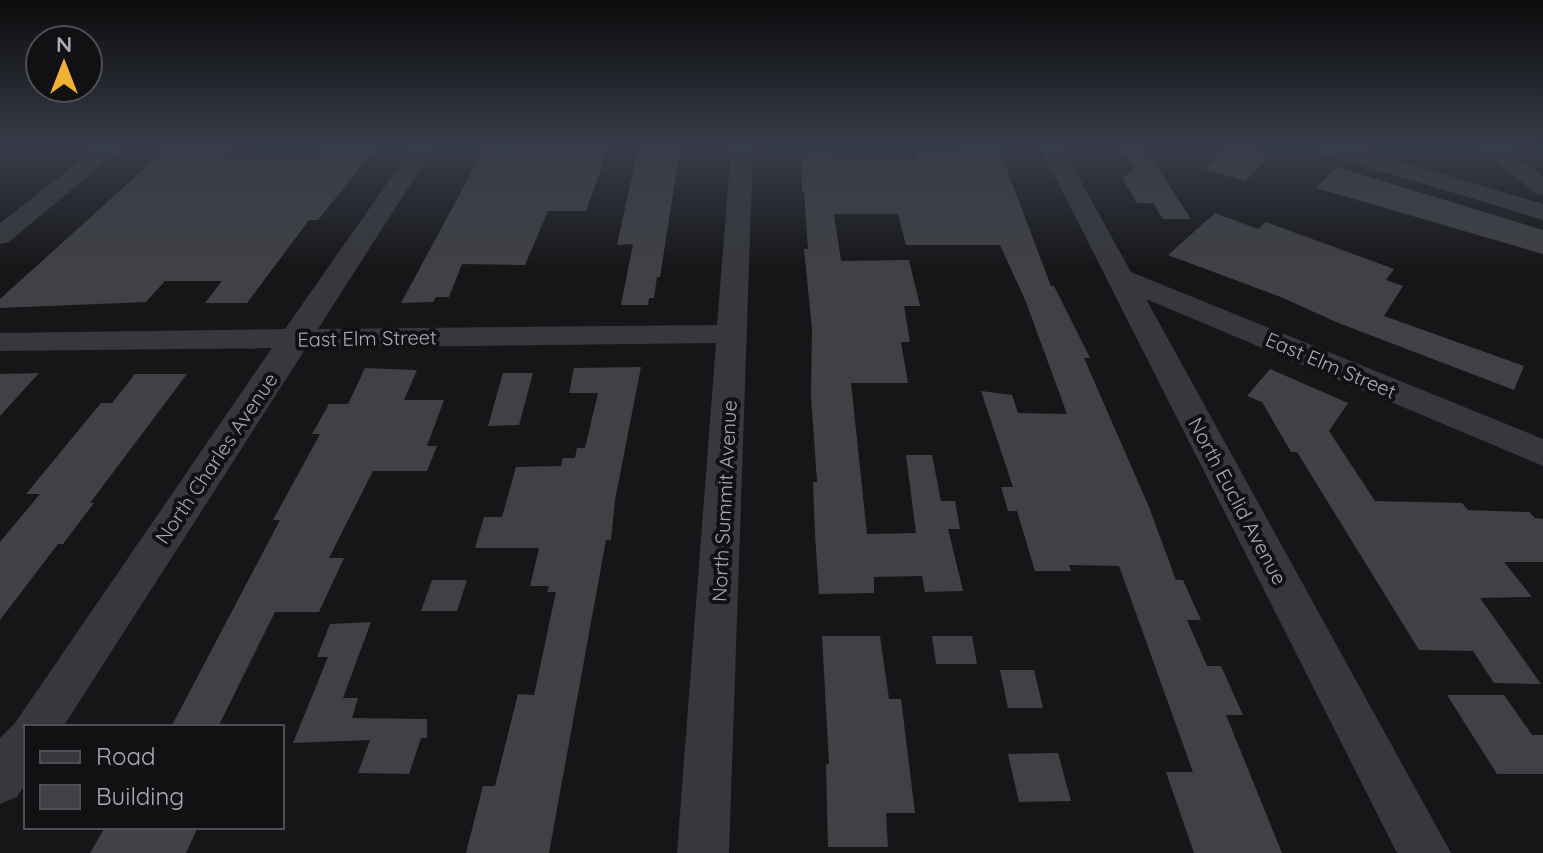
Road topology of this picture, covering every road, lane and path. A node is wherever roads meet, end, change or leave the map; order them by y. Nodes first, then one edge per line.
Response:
1 (59, 189) edge
2 (395, 189) edge
3 (740, 189) edge
4 (1073, 189) edge
5 (1466, 189) edge
6 (1543, 212) edge
7 (0, 236) edge
8 (1119, 277) junction
9 (734, 334) junction
10 (295, 339) junction
11 (0, 342) edge
12 (1543, 453) edge
13 (37, 725) edge
14 (24, 744) edge
15 (0, 780) edge
16 (703, 853) edge
17 (1425, 853) edge

1 - 7 street
2 - 10 street, North Charles Avenue
3 - 9 street, North Summit Avenue
4 - 8 street, North Euclid Avenue
5 - 6 street
8 - 12 street, East Elm Street
8 - 17 street, North Euclid Avenue
9 - 10 street, East Elm Street
9 - 16 street, North Summit Avenue
10 - 11 street, East Elm Street
10 - 13 street, North Charles Avenue
14 - 15 street

